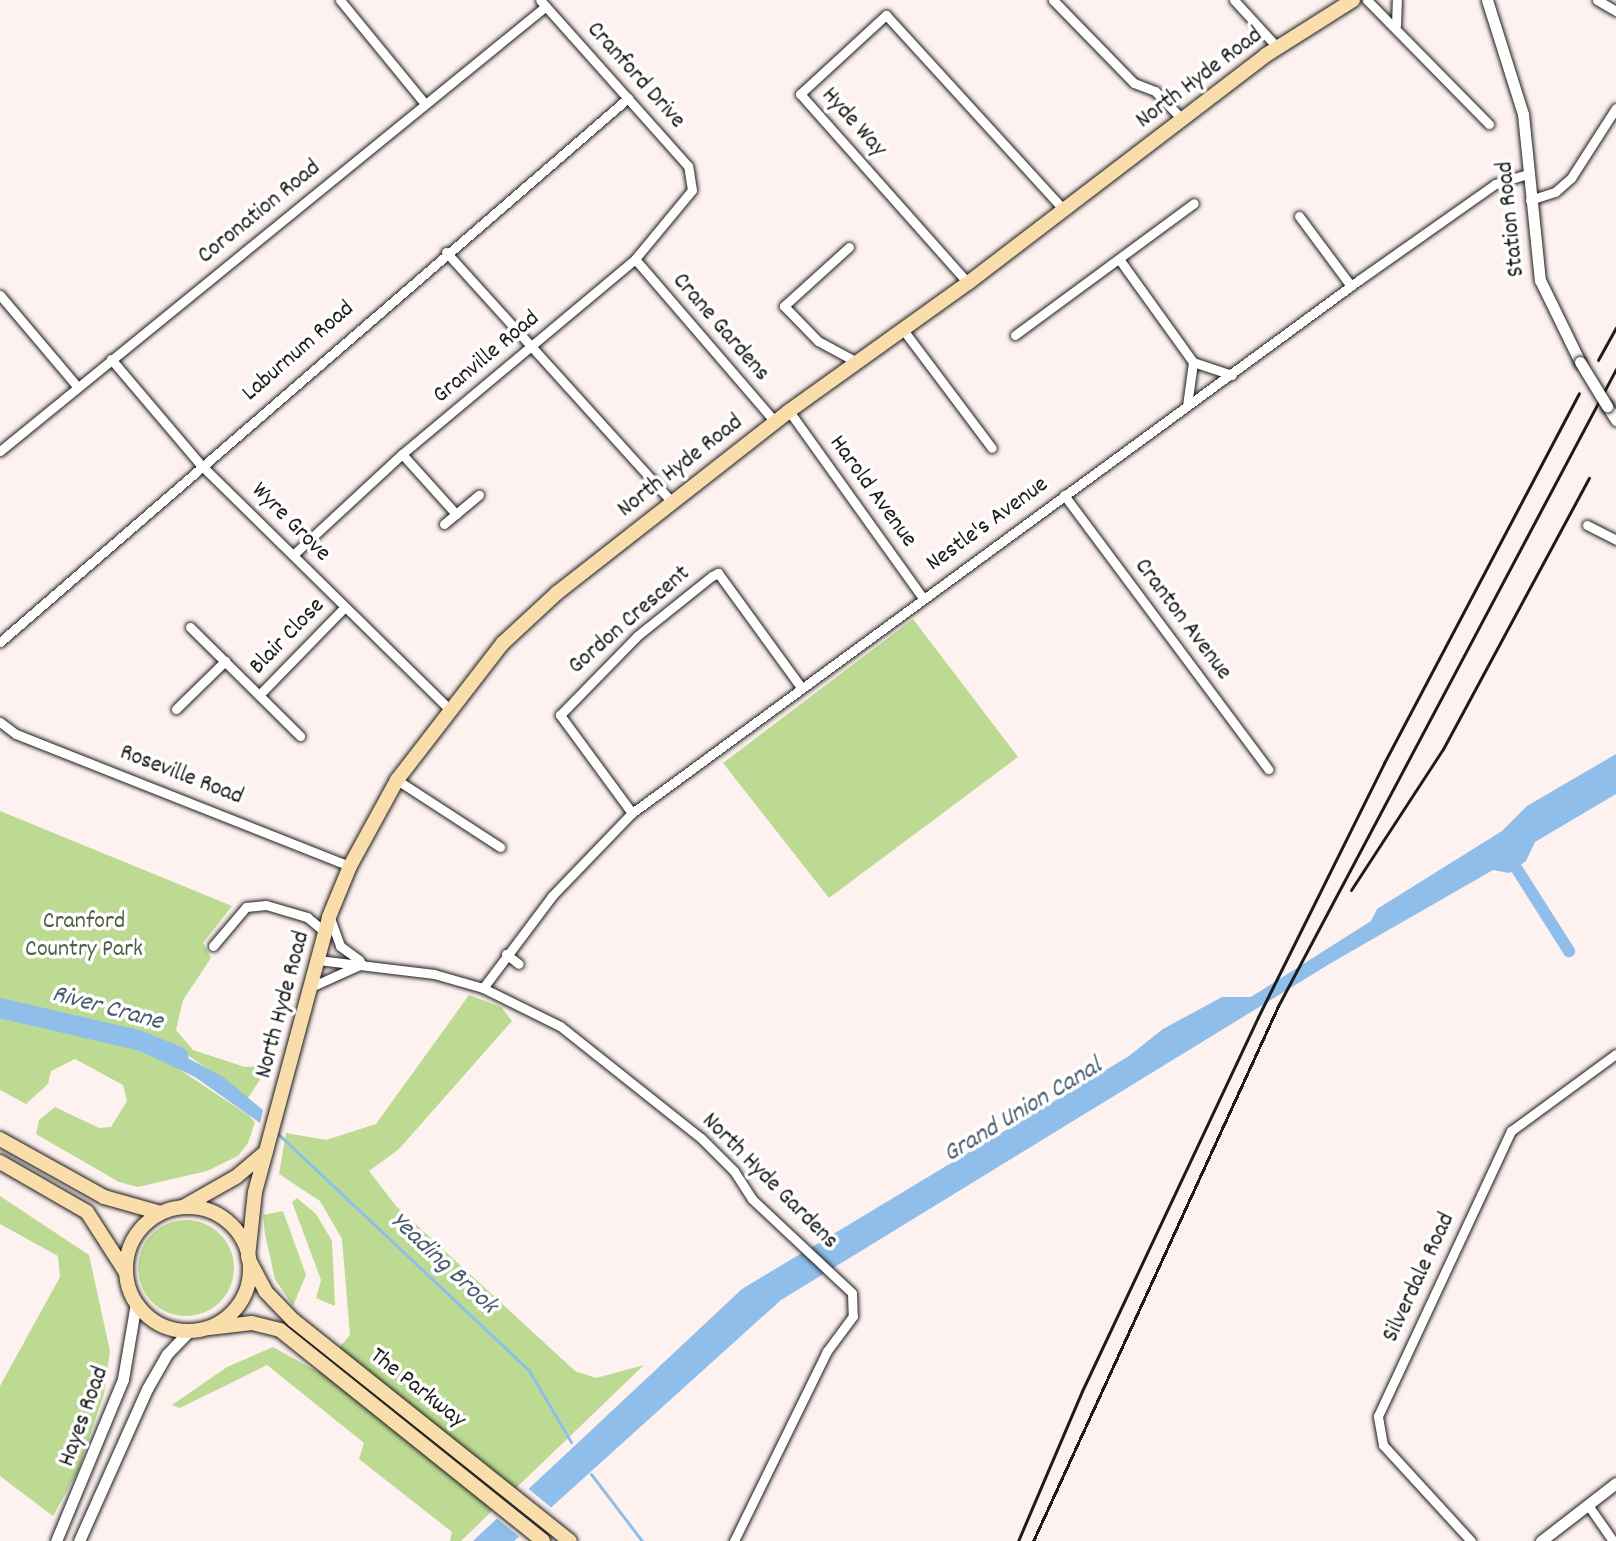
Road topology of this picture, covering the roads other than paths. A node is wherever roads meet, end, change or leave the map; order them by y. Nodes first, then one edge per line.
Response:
1 (340, 0) edge
2 (1053, 0) edge
3 (1234, 0) edge
4 (1353, 0) edge
5 (1367, 0) edge
6 (1397, 0) edge
7 (1487, 0) edge
8 (1597, 0) edge
9 (543, 3) edge
10 (1616, 11) edge
11 (1396, 25) junction
12 (1278, 48) junction
13 (628, 98) junction
14 (425, 104) junction
15 (1616, 108) edge
16 (1182, 119) junction
17 (1489, 124) dead end
18 (1528, 174) junction
19 (692, 182) joint
20 (1530, 200) junction
21 (1194, 203) dead end
22 (1063, 209) junction
23 (1299, 216) dead end
24 (849, 247) dead end
25 (446, 252) junction
26 (635, 259) junction
27 (1119, 259) junction
28 (968, 283) junction
29 (1351, 286) junction
30 (0, 295) edge
31 (904, 331) junction
32 (1015, 335) dead end
33 (533, 346) junction
34 (111, 359) junction
35 (855, 361) junction
36 (1193, 362) junction
37 (1232, 375) junction
38 (77, 386) junction
39 (1187, 406) junction
40 (789, 411) junction
41 (1616, 420) edge
42 (775, 422) junction
43 (992, 448) dead end
44 (0, 451) edge
45 (402, 454) junction
46 (200, 464) junction
47 (479, 495) dead end
48 (1064, 495) junction
49 (672, 502) junction
50 (456, 514) junction
51 (444, 524) dead end
52 (1587, 525) dead end
53 (1616, 540) edge
54 (294, 554) junction
55 (922, 597) junction
56 (345, 607) junction
57 (190, 627) dead end
58 (0, 642) edge
59 (225, 661) junction
60 (800, 686) junction
61 (259, 695) junction
62 (448, 708) junction
63 (176, 709) dead end
64 (0, 722) edge
65 (300, 736) dead end
66 (1268, 769) dead end
67 (397, 780) junction
68 (632, 813) junction
69 (500, 847) dead end
70 (350, 866) junction
71 (327, 924) junction
72 (213, 946) dead end
73 (506, 954) junction
74 (318, 960) junction
75 (365, 963) junction
76 (519, 964) dead end
77 (311, 987) junction
78 (483, 988) junction
79 (1616, 1054) edge
80 (0, 1139) edge
81 (267, 1152) junction
82 (0, 1162) edge
83 (183, 1207) junction
84 (161, 1213) junction
85 (248, 1259) junction
86 (126, 1272) junction
87 (136, 1303) junction
88 (209, 1328) junction
89 (190, 1330) junction
90 (1616, 1483) edge
91 (1588, 1505) junction
92 (56, 1541) edge
93 (79, 1541) edge
94 (543, 1541) edge
95 (570, 1541) edge
96 (734, 1541) edge
97 (1471, 1541) edge
98 (1541, 1541) edge
99 (1613, 1541) edge

1 - 14 street
2 - 16 street
3 - 12 street
4 - 12 main road, North Hyde Road
5 - 11 street
6 - 11 street
7 - 18 street, Station Road
8 - 10 street
9 - 13 street, Cranford Drive
9 - 14 street, Coronation Road
11 - 17 street
12 - 16 main road, North Hyde Road
13 - 19 street, Cranford Drive
13 - 25 street, Laburnum Road
14 - 34 street, Coronation Road
15 - 20 street
16 - 22 main road, North Hyde Road
18 - 20 street, Station Road
18 - 29 street, Nestle's Avenue
19 - 26 street, Granville Road
20 - 41 street, Station Road, bridge
21 - 27 street
22 - 28 main road, North Hyde Road
22 - 28 street, Hyde Way
23 - 29 street
24 - 35 street
25 - 33 street
25 - 46 street, Laburnum Road
26 - 33 street, Granville Road
26 - 42 street, Crane Gardens
27 - 32 street
27 - 36 street
28 - 31 main road, North Hyde Road
29 - 37 street, Nestle's Avenue
30 - 38 street
31 - 35 main road, North Hyde Road
31 - 43 street
33 - 45 street, Granville Road
33 - 49 street
34 - 38 street, Coronation Road
34 - 46 street, Wyre Grove
35 - 40 main road, North Hyde Road
36 - 37 street
36 - 39 street
37 - 39 street, Nestle's Avenue
38 - 44 street, Coronation Road
39 - 48 street, Nestle's Avenue
40 - 42 main road, North Hyde Road
40 - 55 street, Harold Avenue
42 - 49 main road, North Hyde Road
45 - 50 street
45 - 54 street, Granville Road
46 - 54 street, Wyre Grove
46 - 58 street, Laburnum Road
47 - 50 street
48 - 55 street, Nestle's Avenue
48 - 66 street, Cranton Avenue
49 - 62 main road, North Hyde Road
50 - 51 street
52 - 53 street
54 - 56 street, Wyre Grove
55 - 60 street, Nestle's Avenue
56 - 61 street, Blair Close
56 - 62 street, Wyre Grove
57 - 59 street, Blair Close
59 - 61 street, Blair Close
59 - 63 street
60 - 68 street, Nestle's Avenue
60 - 68 street, Gordon Crescent
61 - 65 street, Blair Close
62 - 67 main road, North Hyde Road
64 - 70 street, Roseville Road
67 - 69 street
67 - 70 main road, North Hyde Road
68 - 73 street, Nestle's Avenue
70 - 71 main road, North Hyde Road
71 - 72 street
71 - 74 main road, North Hyde Road
71 - 75 street
73 - 76 street
73 - 78 street, Nestle's Avenue
74 - 75 street, North Hyde Gardens
74 - 77 main road, North Hyde Road
75 - 77 street
75 - 78 street, North Hyde Gardens
77 - 81 main road, North Hyde Road
78 - 96 street, North Hyde Gardens
79 - 97 street, Silverdale Road
80 - 84 main road
81 - 83 main road
81 - 85 main road, North Hyde Road
82 - 86 main road
83 - 84 main road
83 - 85 main road
84 - 86 main road
85 - 88 main road
85 - 95 main road, The Parkway
86 - 87 main road
87 - 89 main road
87 - 92 street, Hayes Road
88 - 89 main road
88 - 94 main road, The Parkway
89 - 93 street, Hayes Road
90 - 91 street
91 - 98 street
91 - 99 street

